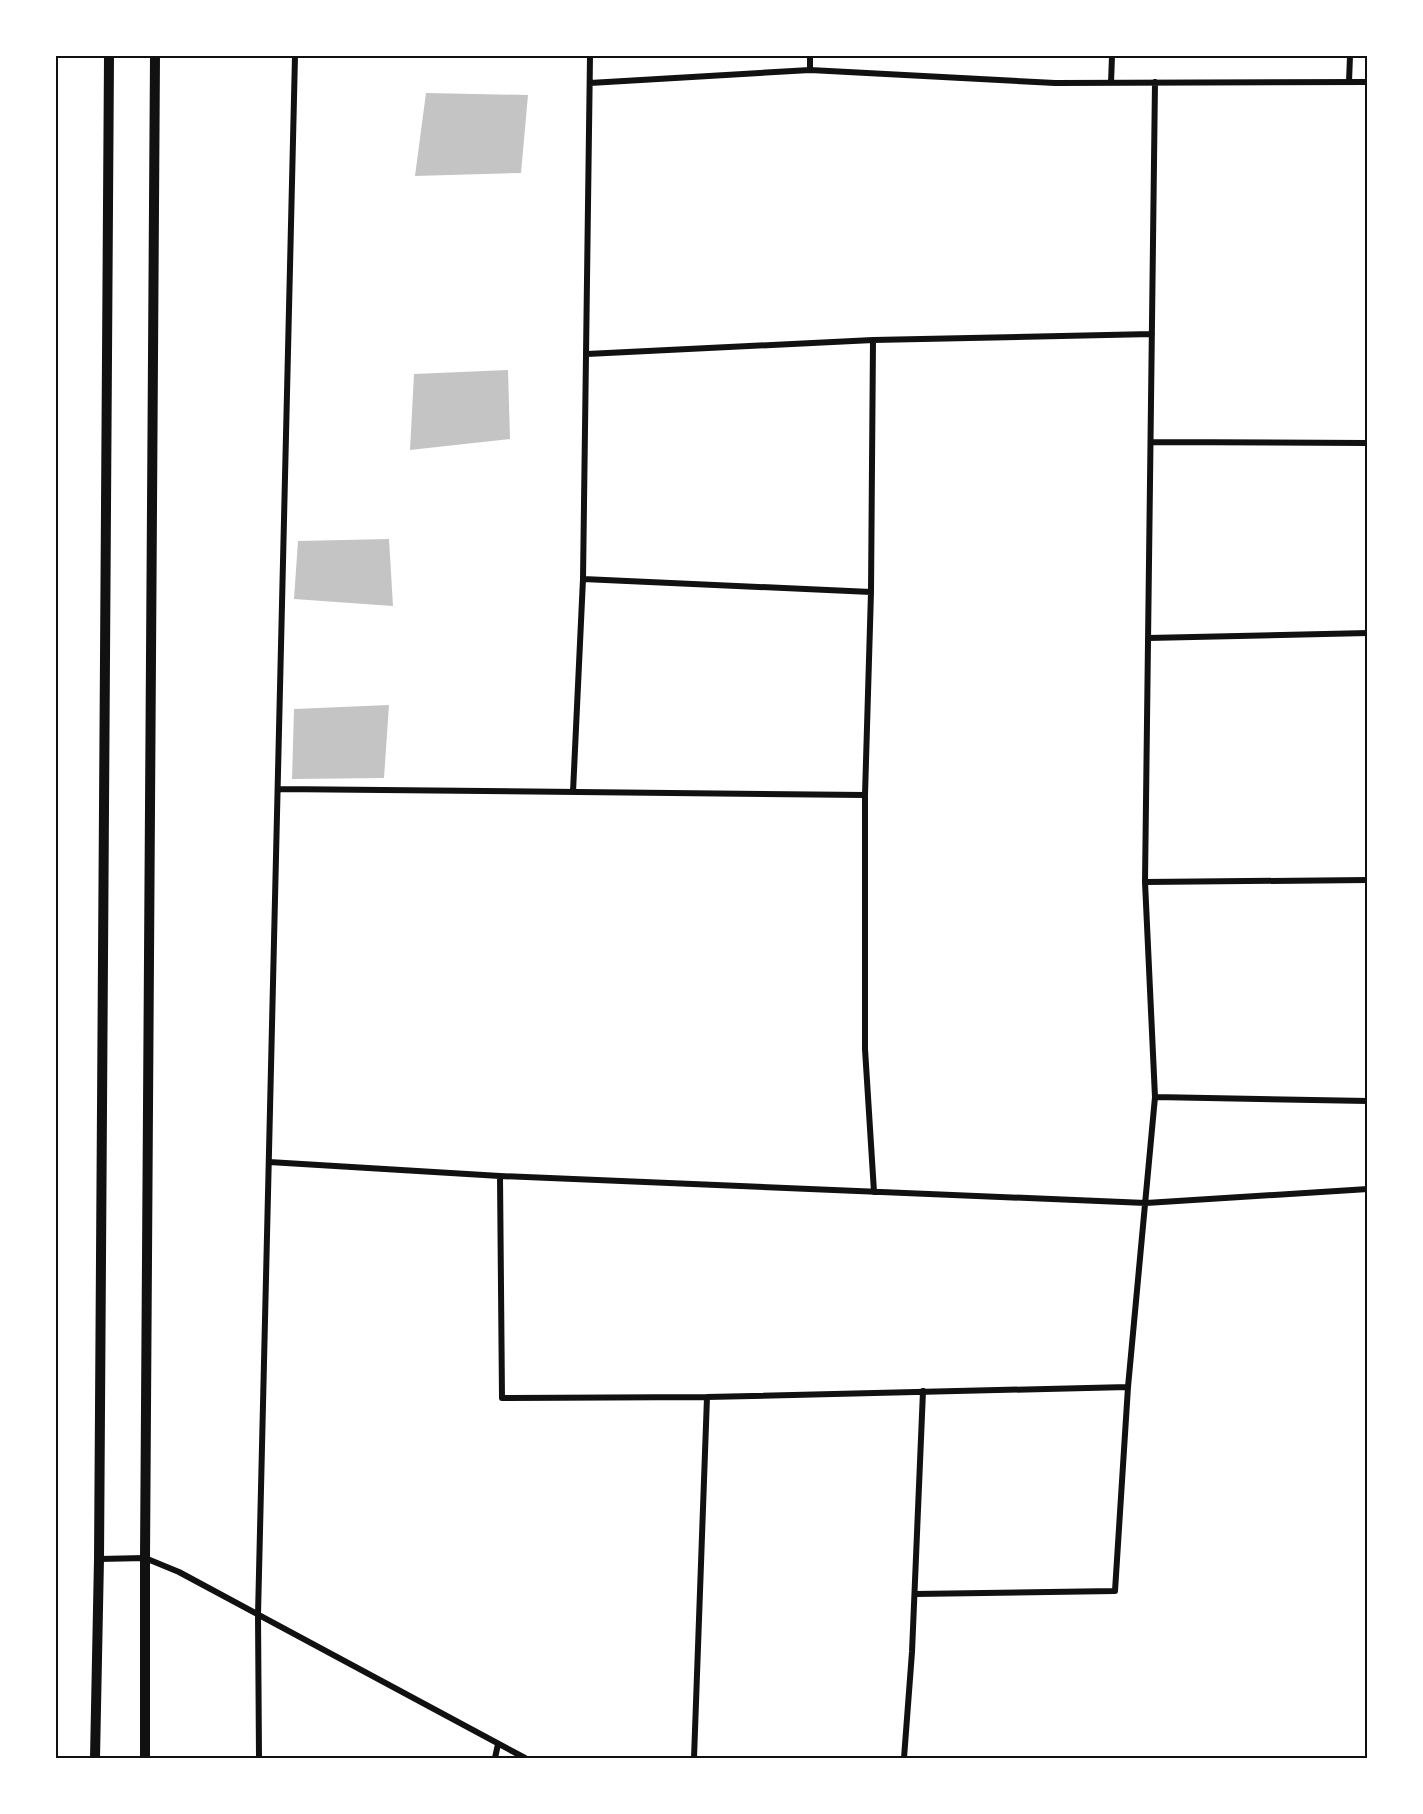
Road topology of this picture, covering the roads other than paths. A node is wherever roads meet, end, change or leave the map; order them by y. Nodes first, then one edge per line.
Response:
1 (109, 56) edge
2 (155, 56) edge
3 (295, 56) edge
4 (590, 56) edge
5 (810, 56) edge
6 (1113, 56) edge
7 (1350, 56) edge
8 (810, 70) junction
9 (1155, 82) junction
10 (1349, 82) junction
11 (1368, 82) edge
12 (590, 83) junction
13 (1111, 83) junction
14 (1152, 334) junction
15 (873, 340) junction
16 (587, 354) junction
17 (1151, 442) junction
18 (1368, 442) edge
19 (584, 579) junction
20 (871, 592) junction
21 (1368, 633) edge
22 (1148, 638) junction
23 (279, 789) junction
24 (573, 792) junction
25 (865, 795) junction
26 (1368, 880) edge
27 (1145, 882) junction
28 (1155, 1097) junction
29 (1368, 1101) edge
30 (269, 1162) junction
31 (500, 1176) junction
32 (1368, 1189) edge
33 (874, 1192) junction
34 (1146, 1203) junction
35 (1128, 1387) junction
36 (923, 1391) junction
37 (707, 1397) junction
38 (145, 1558) junction
39 (99, 1559) junction
40 (915, 1594) junction
41 (258, 1615) junction
42 (498, 1744) junction
43 (95, 1758) edge
44 (145, 1758) edge
45 (259, 1758) edge
46 (495, 1758) edge
47 (525, 1758) edge
48 (694, 1758) edge
49 (904, 1758) edge

1 - 39 street
2 - 38 street
3 - 23 street
4 - 12 street
5 - 8 street
6 - 13 street
7 - 10 street
8 - 12 street
8 - 13 street
9 - 10 street
9 - 13 street
9 - 14 street
10 - 11 street
12 - 16 street
14 - 15 street
14 - 17 street
15 - 16 street
15 - 20 street
16 - 19 street
17 - 18 street
17 - 22 street
19 - 20 street
19 - 24 street
20 - 25 street
21 - 22 street
22 - 27 street
23 - 24 street
23 - 30 street
24 - 25 street
25 - 33 street
26 - 27 street
27 - 28 street
28 - 29 street
28 - 34 street
30 - 31 street
30 - 41 street
31 - 33 street
31 - 37 street
32 - 34 street
33 - 34 street
34 - 35 street
35 - 36 street
35 - 40 street
36 - 37 street
36 - 40 street
37 - 48 street
38 - 39 street
38 - 41 street
38 - 44 street
39 - 43 street
40 - 49 street
41 - 42 street
41 - 45 street
42 - 46 street
42 - 47 street

